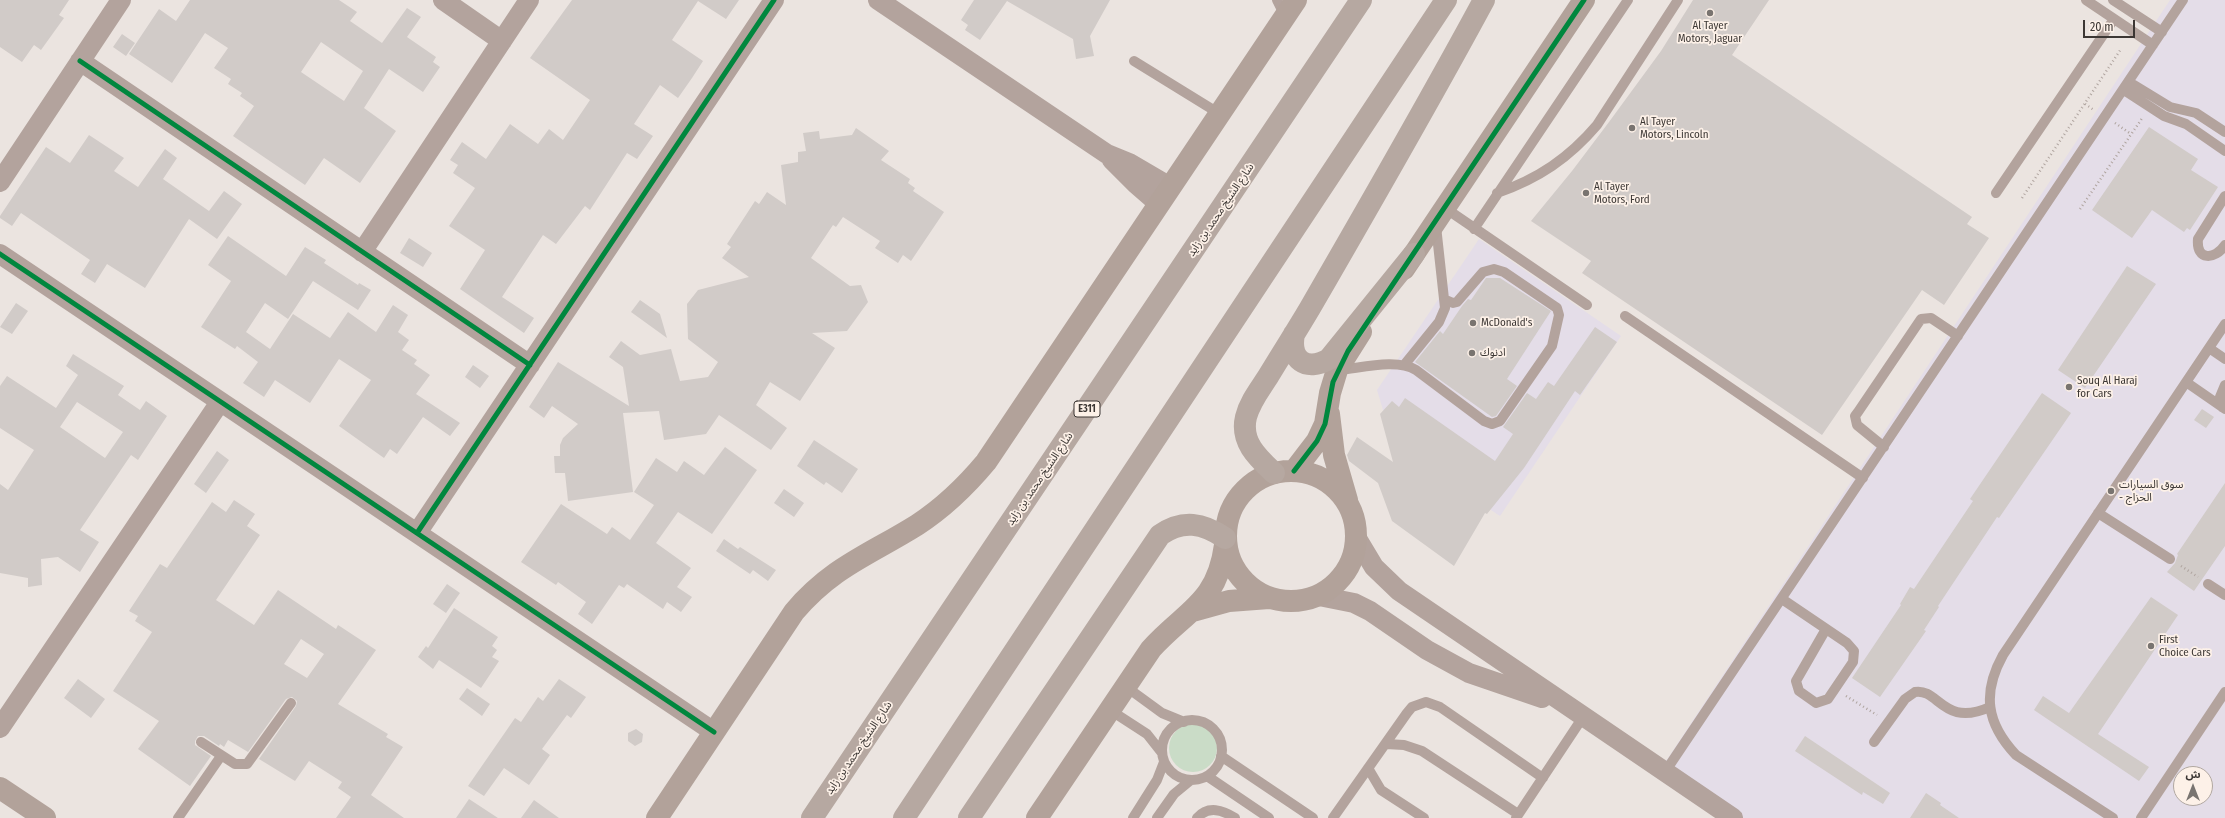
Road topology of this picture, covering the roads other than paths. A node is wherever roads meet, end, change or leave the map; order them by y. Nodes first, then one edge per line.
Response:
1 (120, 0) edge
2 (443, 0) edge
3 (529, 0) edge
4 (774, 0) edge
5 (878, 0) edge
6 (1362, 0) edge
7 (1446, 0) edge
8 (1484, 0) edge
9 (1584, 0) edge
10 (1628, 0) edge
11 (1678, 0) edge
12 (2086, 0) edge
13 (2113, 0) edge
14 (2183, 0) edge
15 (1286, 5) edge
16 (2114, 19) junction
17 (2162, 32) junction
18 (502, 41) junction
19 (2153, 45) junction
20 (80, 61) junction
21 (1134, 61) dead end
22 (2127, 86) junction
23 (1220, 114) junction
24 (2225, 132) edge
25 (2225, 151) edge
26 (0, 182) edge
27 (1497, 193) junction
28 (1996, 193) dead end
29 (1165, 195) junction
30 (2225, 196) edge
31 (1440, 215) junction
32 (1474, 228) junction
33 (2225, 245) edge
34 (362, 252) junction
35 (0, 254) edge
36 (1414, 254) junction
37 (1446, 300) junction
38 (1587, 305) dead end
39 (1625, 316) dead end
40 (2225, 324) edge
41 (1294, 334) junction
42 (1958, 336) junction
43 (2209, 348) junction
44 (2225, 359) edge
45 (1405, 364) junction
46 (530, 365) junction
47 (1337, 370) junction
48 (2186, 382) junction
49 (2225, 385) edge
50 (220, 402) junction
51 (1329, 405) junction
52 (2224, 408) edge
53 (1884, 446) junction
54 (1284, 472) junction
55 (1863, 478) junction
56 (1348, 504) junction
57 (2098, 513) junction
58 (417, 533) junction
59 (1356, 537) junction
60 (1225, 542) junction
61 (2170, 559) road end
62 (2208, 584) road end
63 (2225, 595) edge
64 (1319, 596) junction
65 (1269, 598) junction
66 (1782, 598) junction
67 (1191, 611) junction
68 (1826, 629) junction
69 (1125, 686) junction
70 (2225, 692) edge
71 (291, 703) dead end
72 (1990, 707) junction
73 (1110, 710) junction
74 (1583, 717) junction
75 (1184, 722) junction
76 (0, 728) edge
77 (714, 732) junction
78 (201, 742) dead end
79 (1874, 742) dead end
80 (1386, 744) junction
81 (221, 756) junction
82 (1221, 756) junction
83 (1163, 758) junction
84 (1368, 768) junction
85 (1665, 772) junction
86 (1207, 776) junction
87 (1542, 778) junction
88 (1191, 780) junction
89 (0, 788) edge
90 (1517, 816) edge
91 (45, 818) edge
92 (178, 818) edge
93 (657, 818) edge
94 (812, 818) edge
95 (904, 818) edge
96 (969, 818) edge
97 (1037, 818) edge
98 (1133, 818) edge
99 (1157, 818) edge
100 (1197, 818) edge
101 (1235, 818) edge
102 (1269, 818) edge
103 (1313, 818) edge
104 (1333, 818) edge
105 (1424, 818) edge
106 (1733, 818) edge
107 (2113, 818) edge
108 (2141, 818) edge

1 - 20 street
2 - 18 street
3 - 18 street
4 - 46 street
5 - 29 street
6 - 94 highway, شارع الشيخ محمد بن زايد / E311
7 - 95 highway
8 - 41 highway
9 - 31 street
10 - 27 lane
11 - 27 lane
12 - 16 lane
13 - 17 lane
14 - 17 lane
15 - 23 street
16 - 19 lane
16 - 28 lane
17 - 19 lane
18 - 34 street
19 - 22 lane
20 - 26 street
20 - 34 street
21 - 23 lane
22 - 24 lane
22 - 25 lane
22 - 42 lane
23 - 29 street
27 - 32 lane
29 - 77 street
30 - 33 lane
31 - 32 lane
31 - 36 street
31 - 37 lane
32 - 38 lane
34 - 46 street
35 - 50 street
36 - 41 highway
36 - 47 street
37 - 45 lane
37 - 45 lane
39 - 55 lane
40 - 43 lane
41 - 54 highway
42 - 53 lane
42 - 53 lane
43 - 44 lane
43 - 48 lane
45 - 47 lane
46 - 58 street
47 - 51 street
48 - 52 lane
48 - 57 lane
49 - 52 lane
50 - 58 street
50 - 76 street
51 - 54 street
51 - 56 street
53 - 55 lane
54 - 56 street
54 - 60 street
55 - 66 lane
56 - 59 street
57 - 61 lane
57 - 72 lane
58 - 77 street
59 - 64 street
59 - 74 street
60 - 65 street
60 - 67 street
60 - 96 highway
62 - 63 lane
64 - 65 street
64 - 74 street
65 - 67 street
66 - 68 lane
66 - 85 lane
67 - 69 street
68 - 68 lane
69 - 73 street
69 - 75 lane
70 - 108 lane
71 - 81 lane
72 - 79 lane
72 - 107 lane
73 - 83 lane
73 - 97 street
74 - 85 street
74 - 87 lane
75 - 82 lane
75 - 83 lane
77 - 93 street
78 - 81 lane
80 - 84 lane
80 - 87 lane
80 - 90 lane
81 - 92 lane
82 - 86 lane
82 - 103 lane
83 - 88 lane
83 - 98 lane
84 - 104 lane
84 - 105 lane
85 - 106 street
86 - 88 lane
86 - 102 lane
87 - 90 lane
88 - 99 lane
89 - 91 street
100 - 101 lane

